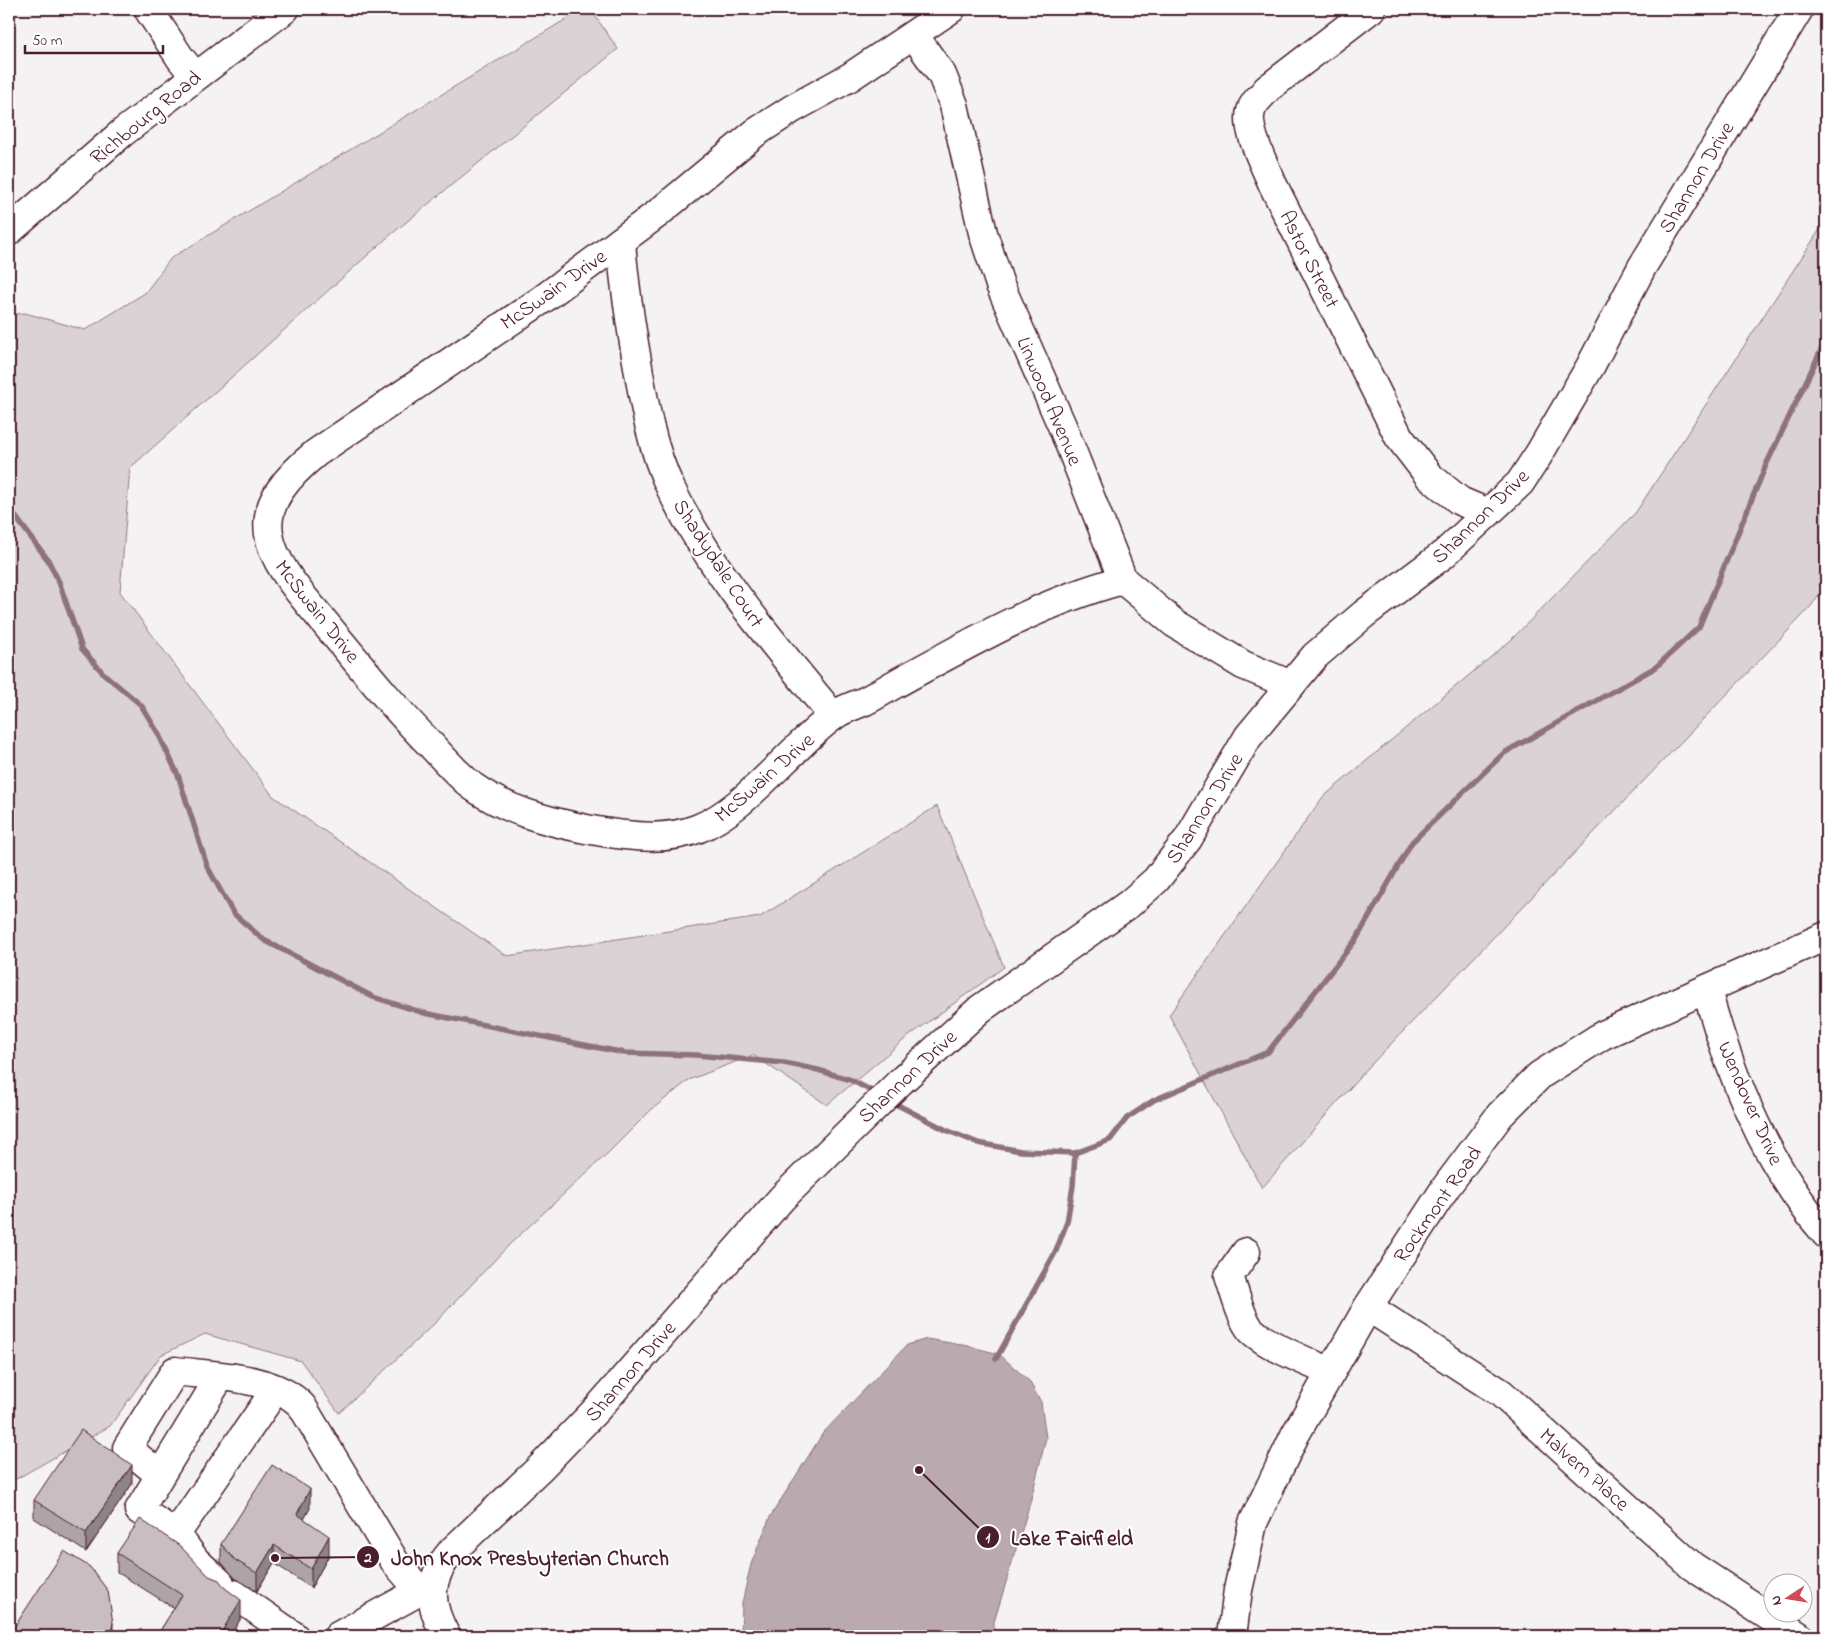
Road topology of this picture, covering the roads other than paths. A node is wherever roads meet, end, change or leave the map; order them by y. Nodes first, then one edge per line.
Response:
1 (148, 9) edge
2 (285, 9) edge
3 (951, 9) edge
4 (1371, 9) edge
5 (1799, 9) edge
6 (914, 35) junction
7 (195, 76) junction
8 (9, 231) edge
9 (621, 241) junction
10 (1488, 513) junction
11 (1122, 580) junction
12 (1291, 685) junction
13 (833, 716) junction
14 (1826, 936) edge
15 (1707, 990) junction
16 (1826, 1234) edge
17 (1246, 1252) dead end
18 (1368, 1307) junction
19 (1331, 1372) junction
20 (220, 1376) junction
21 (276, 1389) junction
22 (160, 1475) junction
23 (176, 1534) junction
24 (426, 1594) junction
25 (294, 1636) edge
26 (338, 1636) edge
27 (446, 1636) edge
28 (1232, 1636) edge
29 (1798, 1636) edge

1 - 7 street
2 - 7 street, Richbourg Road
3 - 6 street, McSwain Drive
4 - 10 street, Astor Street
5 - 10 street, Shannon Drive
6 - 9 street, McSwain Drive
6 - 11 street, Linwood Avenue
7 - 8 street, Richbourg Road
9 - 13 street, Shadydale Court
9 - 13 street, McSwain Drive
10 - 12 street, Shannon Drive
11 - 12 street, Linwood Avenue
11 - 13 street, McSwain Drive
12 - 24 street, Shannon Drive
14 - 15 street, Rockmont Road
15 - 16 street, Wendover Drive
15 - 18 street, Rockmont Road
17 - 19 street
18 - 19 street, Rockmont Road
18 - 29 street, Malvern Place
19 - 28 street, Rockmont Road
20 - 21 street
20 - 22 street
20 - 22 street
21 - 23 street
21 - 24 street
22 - 23 street
23 - 25 street
24 - 26 street
24 - 27 street, Shannon Drive

